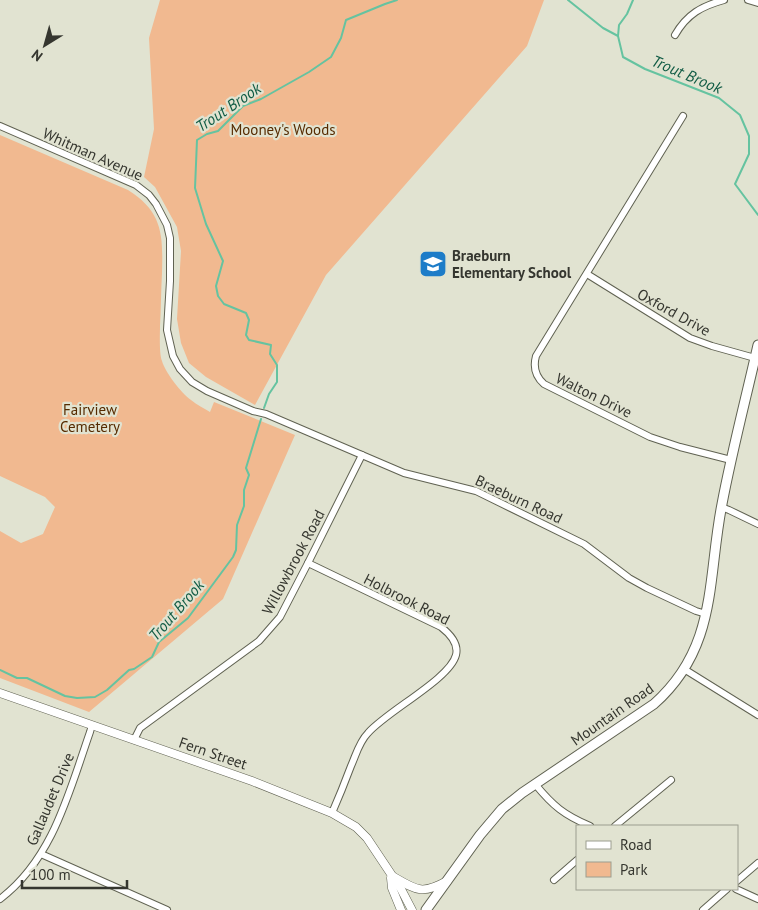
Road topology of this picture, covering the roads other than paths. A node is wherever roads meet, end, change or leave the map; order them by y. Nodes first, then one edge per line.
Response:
1 (724, 0) edge
2 (748, 0) edge
3 (705, 3) edge
4 (758, 3) edge
5 (675, 34) dead end
6 (683, 116) dead end
7 (0, 126) edge
8 (587, 274) junction
9 (758, 345) edge
10 (755, 358) junction
11 (253, 411) joint
12 (362, 455) junction
13 (731, 460) junction
14 (721, 508) junction
15 (758, 524) edge
16 (308, 564) junction
17 (706, 614) junction
18 (684, 669) junction
19 (0, 693) edge
20 (758, 715) edge
21 (92, 725) junction
22 (134, 740) junction
23 (671, 780) dead end
24 (535, 784) junction
25 (332, 812) junction
26 (588, 825) edge
27 (617, 825) edge
28 (42, 854) junction
29 (576, 861) edge
30 (758, 863) edge
31 (391, 876) junction
32 (554, 880) dead end
33 (738, 880) edge
34 (447, 881) junction
35 (726, 890) edge
36 (738, 890) edge
37 (0, 899) edge
38 (758, 899) edge
39 (167, 910) edge
40 (401, 910) edge
41 (412, 910) edge
42 (426, 910) edge
43 (703, 910) edge

1 - 3 street
2 - 4 street
3 - 5 street
6 - 8 street, Walton Drive
7 - 11 street, Whitman Avenue
8 - 10 street, Oxford Drive
8 - 13 street, Walton Drive
9 - 10 main road, Mountain Road
10 - 13 main road, Mountain Road
11 - 12 street, Braeburn Road
12 - 16 street, Willowbrook Road
12 - 17 street, Braeburn Road
13 - 14 main road, Mountain Road
14 - 15 street
14 - 17 main road, Mountain Road
16 - 22 street, Willowbrook Road
16 - 25 street, Holbrook Road
17 - 18 main road, Mountain Road
18 - 20 street
18 - 24 main road, Mountain Road
19 - 21 street, Fern Street
21 - 22 street, Fern Street
21 - 28 street, Gallaudet Drive
22 - 25 street, Fern Street
23 - 27 street
24 - 26 street
24 - 34 main road, Mountain Road
25 - 31 street, Fern Street
28 - 37 street, Gallaudet Drive
28 - 39 street
29 - 32 street
30 - 33 street
31 - 34 street
31 - 40 street, Fern Street
31 - 41 street, Fern Street
34 - 42 main road, Mountain Road
35 - 43 street
36 - 38 street

